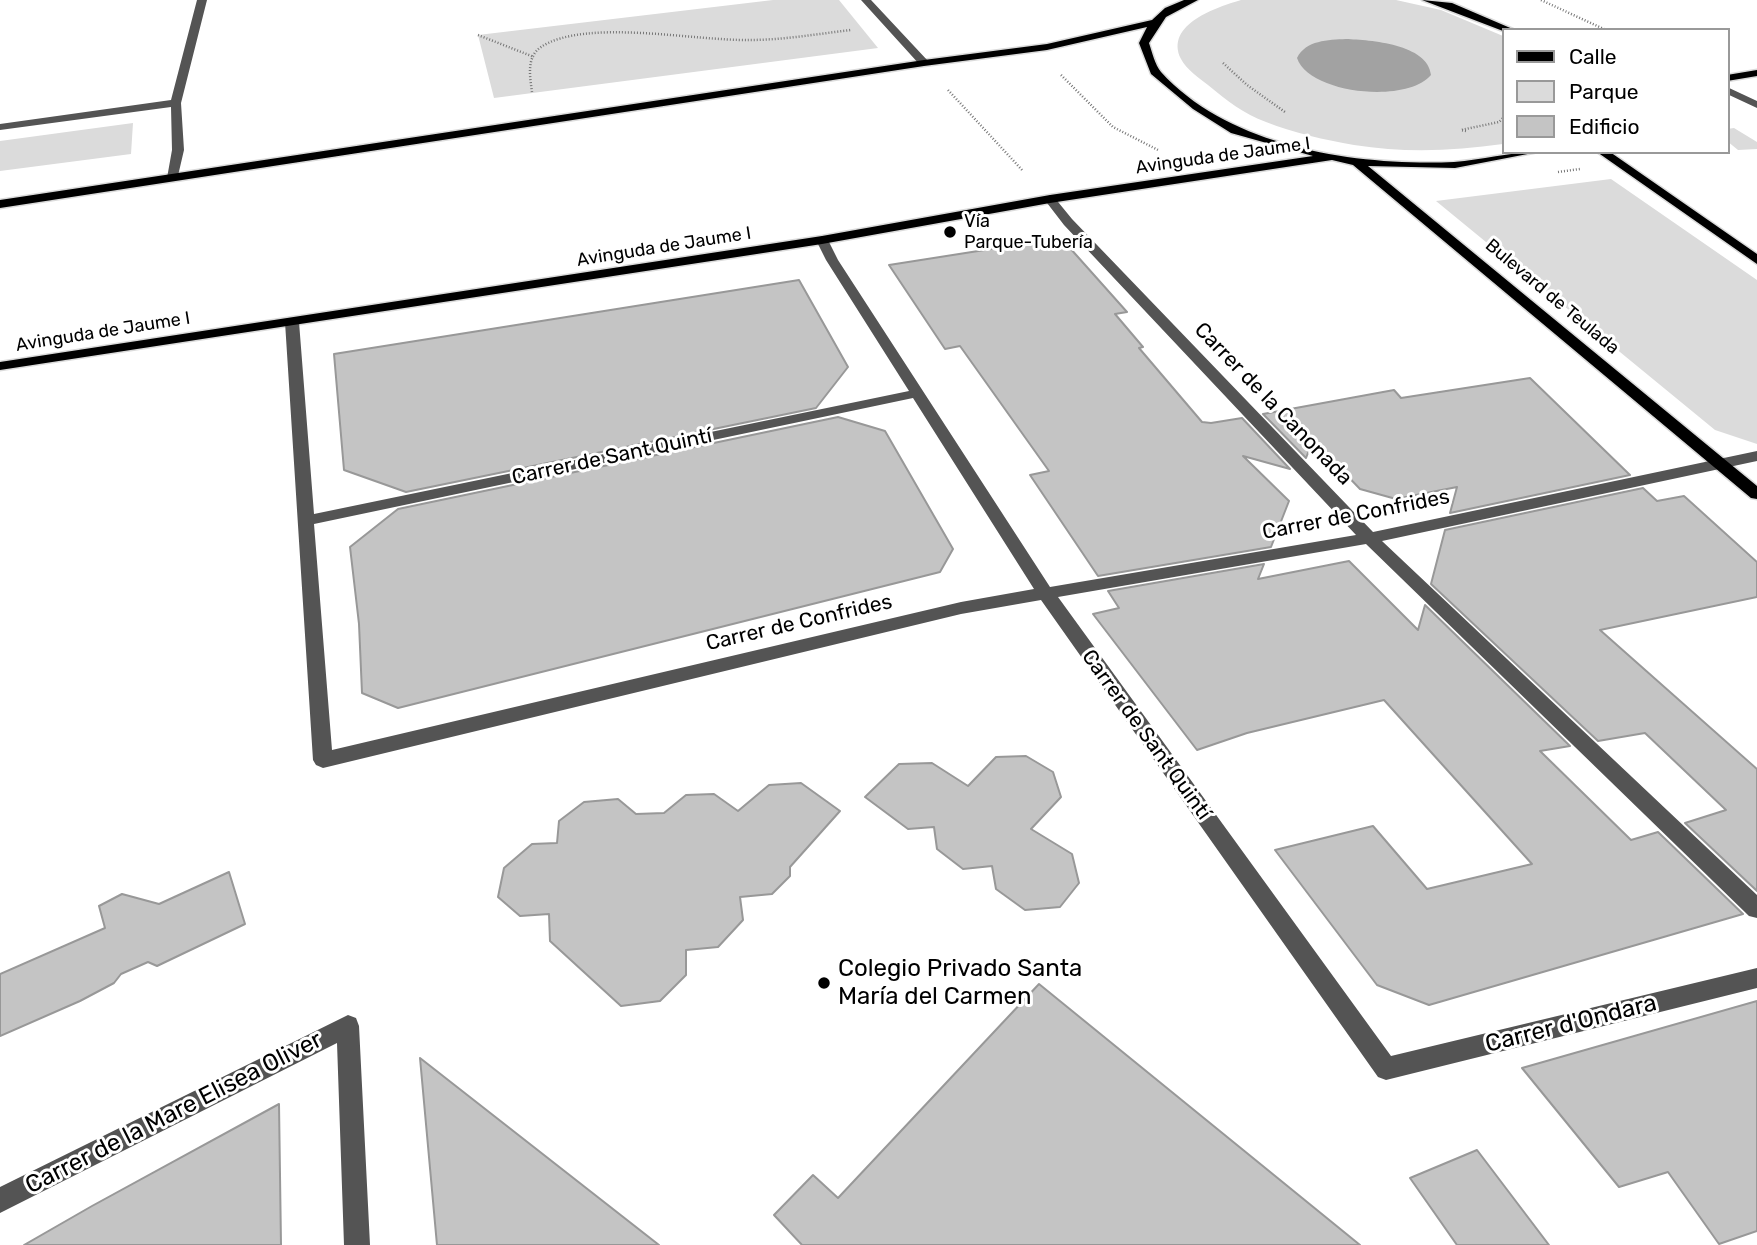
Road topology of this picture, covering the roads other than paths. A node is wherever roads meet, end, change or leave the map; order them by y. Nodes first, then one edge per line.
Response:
1 (202, 0) edge
2 (866, 0) edge
3 (1193, 0) edge
4 (1427, 0) edge
5 (1172, 4) edge
6 (1152, 23) junction
7 (1505, 28) edge
8 (924, 64) junction
9 (1757, 73) edge
10 (1729, 78) edge
11 (1729, 91) edge
12 (176, 103) junction
13 (1757, 105) edge
14 (0, 127) edge
15 (1521, 154) edge
16 (1605, 154) edge
17 (1332, 157) junction
18 (1357, 162) junction
19 (173, 178) junction
20 (1050, 200) junction
21 (0, 204) edge
22 (822, 240) junction
23 (1757, 260) edge
24 (292, 322) junction
25 (0, 366) edge
26 (919, 393) junction
27 (1757, 456) edge
28 (1721, 464) junction
29 (1757, 494) edge
30 (305, 521) junction
31 (1369, 538) junction
32 (1046, 594) junction
33 (1757, 909) edge
34 (1757, 978) edge
35 (1386, 1069) joint
36 (0, 1200) edge
37 (357, 1245) edge

1 - 12 street
2 - 8 street
3 - 5 main road
4 - 7 main road
5 - 6 main road
6 - 8 main road
6 - 17 main road
8 - 19 main road
9 - 10 main road
11 - 13 street
12 - 14 street
12 - 19 street
15 - 18 main road
16 - 23 main road
17 - 18 main road
17 - 20 main road, Avinguda de Jaume I
18 - 28 main road, Bulevard de Teulada
19 - 21 main road
20 - 22 main road, Avinguda de Jaume I
20 - 31 street, Carrer de la Canonada
22 - 24 main road, Avinguda de Jaume I
22 - 26 street, Carrer de Sant Quintí
24 - 25 main road, Avinguda de Jaume I
24 - 30 street, Carrer de Confrides
26 - 30 street, Carrer de Sant Quintí
26 - 32 street, Carrer de Sant Quintí
27 - 28 street
28 - 29 main road, Bulevard de Teulada
28 - 31 street, Carrer de Confrides
30 - 32 street, Carrer de Confrides
31 - 32 street, Carrer de Confrides
31 - 33 street, Carrer de la Canonada
32 - 35 street, Carrer de Sant Quintí
34 - 35 street, Carrer d'Ondara
36 - 37 street, Carrer de la Mare Elisea Oliver

